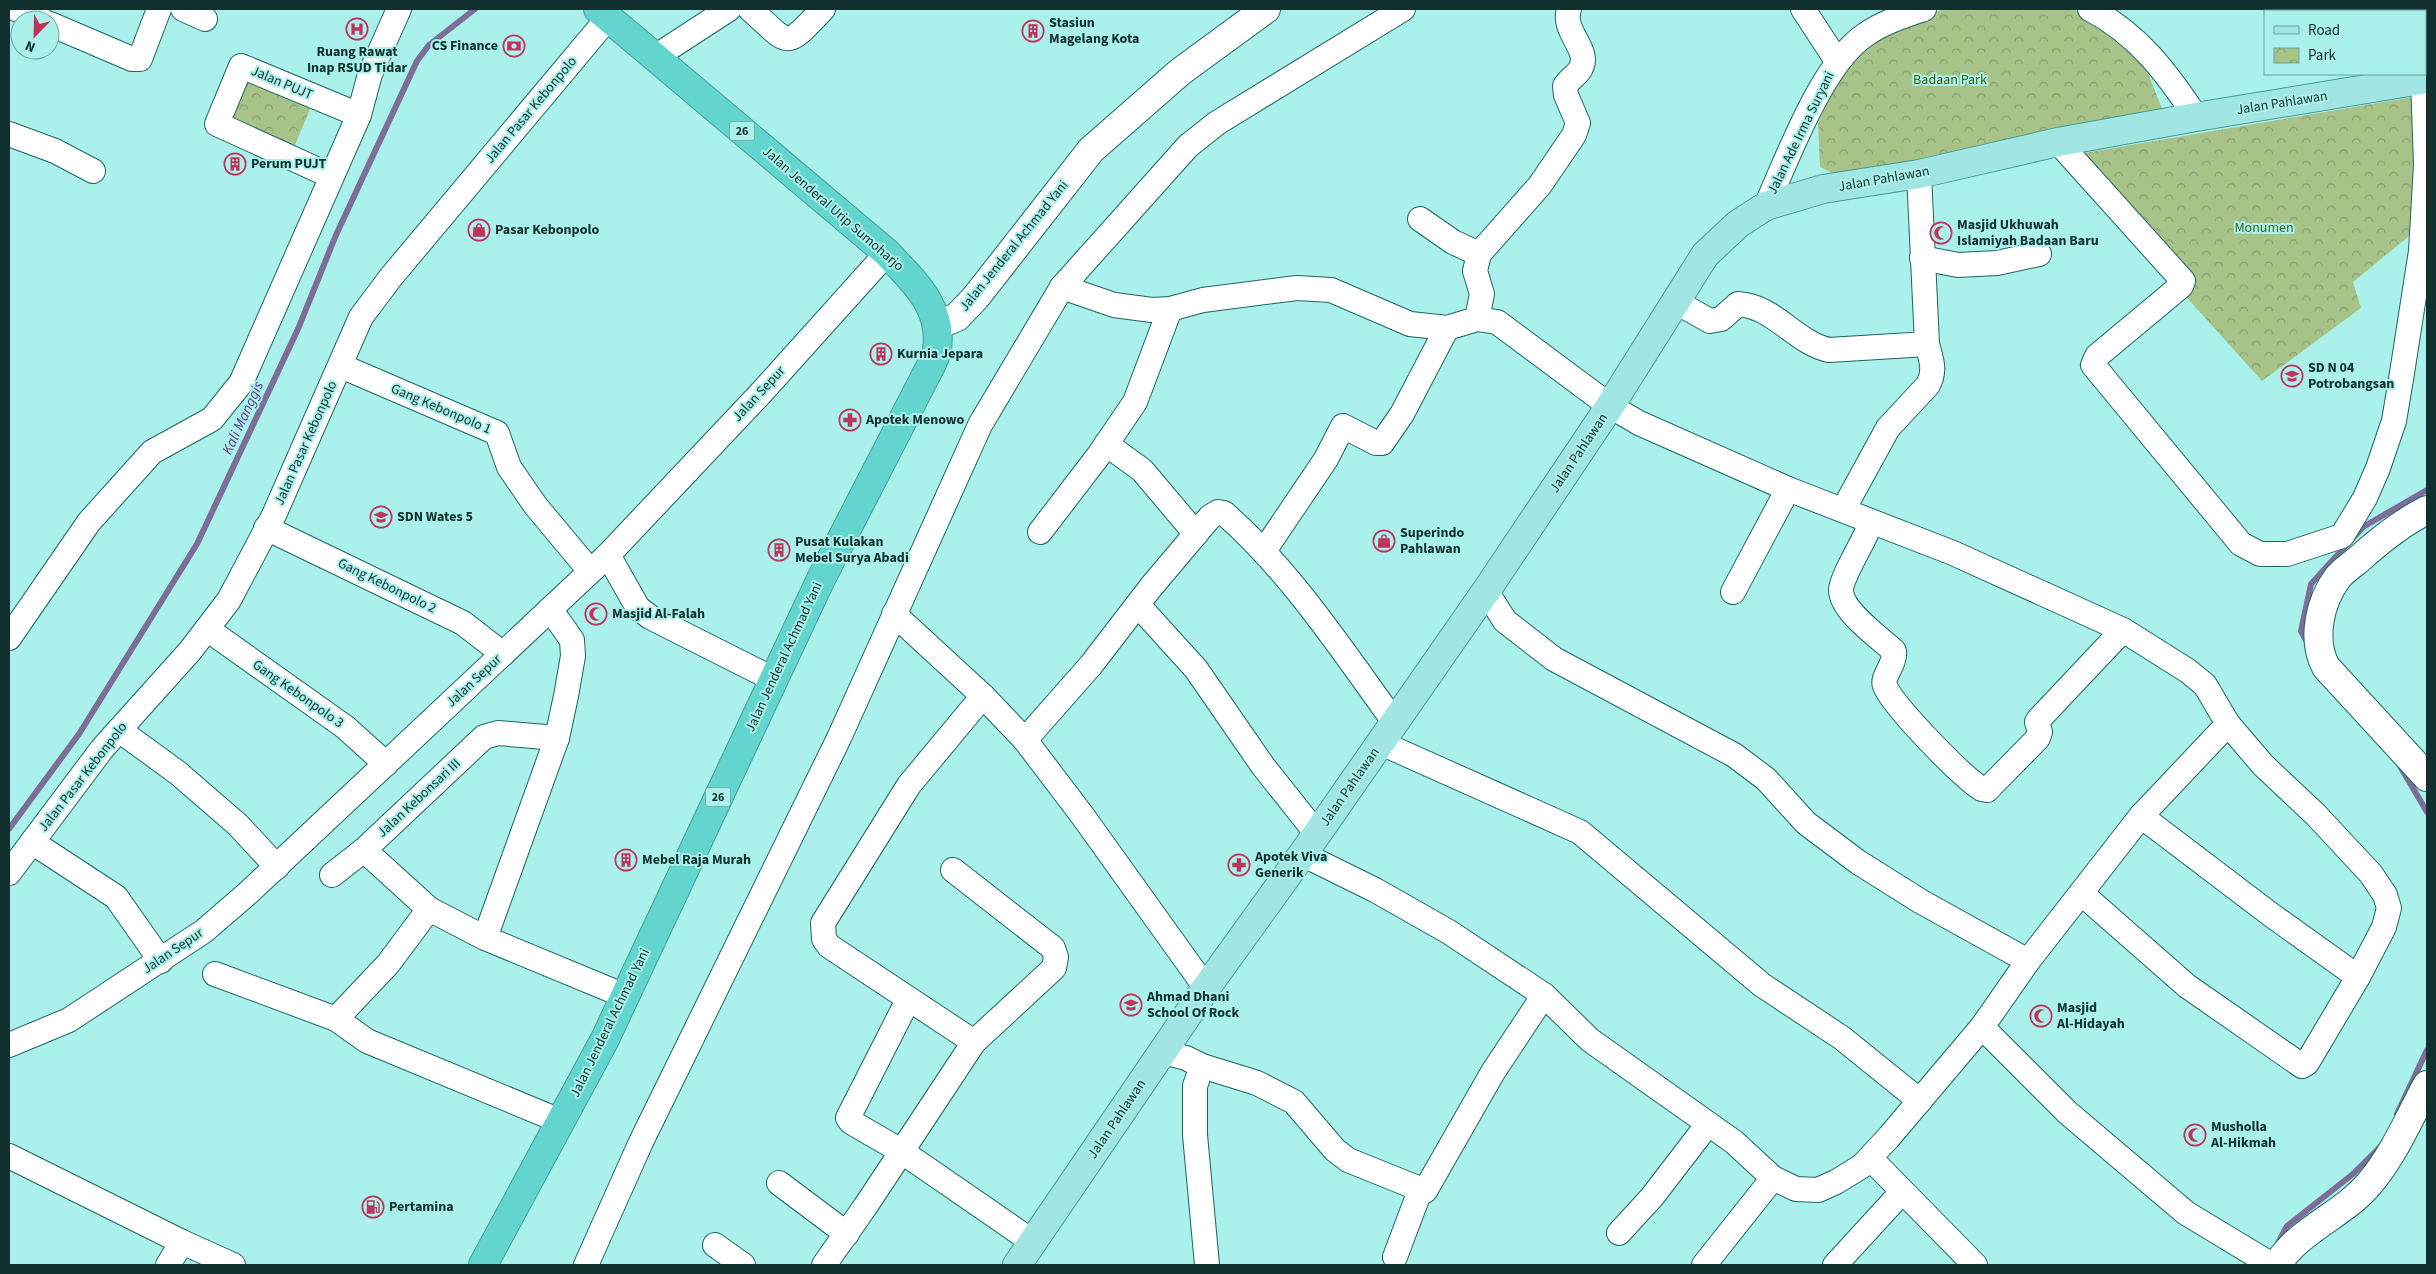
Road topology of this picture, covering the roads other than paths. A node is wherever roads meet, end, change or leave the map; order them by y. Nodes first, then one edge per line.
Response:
1 (158, 9) edge
2 (183, 9) edge
3 (399, 9) edge
4 (729, 9) edge
5 (750, 9) edge
6 (823, 9) edge
7 (1266, 9) edge
8 (1403, 9) edge
9 (1569, 9) edge
10 (1803, 9) edge
11 (1924, 9) edge
12 (2090, 9) edge
13 (603, 13) edge
14 (205, 19) dead end
15 (60, 28) edge
16 (655, 58) junction
17 (1837, 61) junction
18 (2415, 79) edge
19 (359, 116) junction
20 (2196, 117) junction
21 (9, 134) edge
22 (2058, 142) junction
23 (93, 171) dead end
24 (1919, 174) junction
25 (331, 176) junction
26 (1766, 206) junction
27 (1420, 219) dead end
28 (887, 253) junction
29 (1479, 254) junction
30 (2039, 254) dead end
31 (1922, 258) junction
32 (1062, 287) junction
33 (1676, 302) junction
34 (1170, 309) junction
35 (1477, 320) junction
36 (938, 325) junction
37 (1447, 328) junction
38 (1927, 344) junction
39 (341, 366) junction
40 (1610, 406) junction
41 (1106, 444) junction
42 (1788, 489) junction
43 (1844, 510) junction
44 (2427, 510) edge
45 (266, 528) junction
46 (1040, 532) dead end
47 (1867, 532) dead end
48 (1196, 534) junction
49 (2351, 538) junction
50 (1264, 551) junction
51 (608, 555) junction
52 (590, 571) junction
53 (1486, 592) junction
54 (1733, 592) dead end
55 (1138, 605) junction
56 (550, 609) junction
57 (894, 614) junction
58 (206, 629) junction
59 (2122, 630) junction
60 (9, 638) edge
61 (502, 654) junction
62 (773, 679) junction
63 (983, 696) junction
64 (2228, 724) junction
65 (119, 730) junction
66 (1388, 733) junction
67 (557, 738) junction
68 (1025, 740) junction
69 (386, 764) junction
70 (2427, 777) edge
71 (2141, 816) junction
72 (32, 842) junction
73 (1310, 844) junction
74 (364, 850) junction
75 (277, 867) junction
76 (953, 870) dead end
77 (9, 872) edge
78 (332, 875) dead end
79 (2081, 894) junction
80 (428, 909) junction
81 (485, 938) junction
82 (161, 961) junction
83 (2028, 961) junction
84 (215, 974) dead end
85 (2358, 977) junction
86 (1206, 988) junction
87 (1544, 995) junction
88 (625, 996) junction
89 (908, 1000) junction
90 (336, 1019) junction
91 (1982, 1027) junction
92 (974, 1042) junction
93 (9, 1045) edge
94 (1162, 1052) junction
95 (1202, 1066) junction
96 (2427, 1085) edge
97 (1920, 1101) junction
98 (560, 1122) junction
99 (1708, 1124) junction
100 (901, 1151) junction
101 (9, 1156) edge
102 (1870, 1158) junction
103 (1773, 1178) junction
104 (780, 1184) dead end
105 (1421, 1188) junction
106 (1902, 1192) junction
107 (1619, 1233) dead end
108 (846, 1234) junction
109 (182, 1242) junction
110 (1033, 1242) junction
111 (715, 1245) dead end
112 (1395, 1257) dead end
113 (2268, 1262) edge
114 (168, 1265) edge
115 (233, 1265) edge
116 (483, 1265) edge
117 (586, 1265) edge
118 (742, 1265) edge
119 (824, 1265) edge
120 (1016, 1265) edge
121 (1207, 1265) edge
122 (1704, 1265) edge
123 (1835, 1265) edge
124 (1974, 1265) edge

1 - 15 street
2 - 14 street
3 - 19 street
4 - 16 street
5 - 6 street
7 - 36 main road, Jalan Jenderal Achmad Yani
8 - 32 street
9 - 29 street
10 - 17 street, Jalan Ade Irma Suryani
11 - 17 street, Jalan Ade Irma Suryani
12 - 20 street
13 - 16 highway, Jalan Jenderal Urip Sumoharjo / 26
13 - 39 street, Jalan Pasar Kebonpolo
16 - 28 highway, Jalan Jenderal Urip Sumoharjo / 26
17 - 26 street, Jalan Ade Irma Suryani
18 - 20 main road, Jalan Pahlawan
18 - 49 street
19 - 25 street
19 - 25 street, Jalan PUJT
20 - 22 main road, Jalan Pahlawan
21 - 23 street
22 - 24 main road, Jalan Pahlawan
22 - 49 street
24 - 26 main road, Jalan Pahlawan
24 - 31 street
25 - 60 street
26 - 33 main road, Jalan Pahlawan
27 - 29 street
28 - 36 highway, Jalan Jenderal Urip Sumoharjo / 26
28 - 51 street, Jalan Sepur
29 - 35 street
30 - 31 street
31 - 38 street
32 - 34 street
32 - 57 street
33 - 38 street
33 - 40 main road, Jalan Pahlawan
34 - 37 street
34 - 41 street
35 - 37 street
35 - 40 street
36 - 62 highway, Jalan Jenderal Achmad Yani / 26
37 - 50 street
38 - 43 street
39 - 45 street, Jalan Pasar Kebonpolo
39 - 52 street, Gang Kebonpolo 1
40 - 42 street
40 - 53 main road, Jalan Pahlawan
41 - 46 street
41 - 48 street
42 - 43 street
42 - 54 street
43 - 59 street
44 - 49 main road
45 - 58 street, Jalan Pasar Kebonpolo
45 - 61 street, Gang Kebonpolo 2
47 - 59 street
48 - 50 street
48 - 55 street
49 - 70 main road
50 - 66 street
51 - 52 street, Jalan Sepur
51 - 62 street
52 - 56 street, Jalan Sepur
53 - 66 main road, Jalan Pahlawan
53 - 83 street
55 - 68 street
55 - 73 street
56 - 61 street, Jalan Sepur
56 - 67 street
57 - 63 street
57 - 117 street
58 - 65 street, Jalan Pasar Kebonpolo
58 - 69 street, Gang Kebonpolo 3
59 - 64 street
61 - 69 street, Jalan Sepur
62 - 88 highway, Jalan Jenderal Achmad Yani / 26
63 - 68 street
63 - 89 street
64 - 71 street
64 - 85 street
65 - 72 street, Jalan Pasar Kebonpolo
65 - 75 street
66 - 73 main road, Jalan Pahlawan
66 - 97 street
67 - 74 street, Jalan Kebonsari III
67 - 81 street
68 - 86 street
69 - 75 street, Jalan Sepur
71 - 79 street
71 - 85 street
72 - 77 street, Jalan Pasar Kebonpolo
72 - 82 street
73 - 86 main road, Jalan Pahlawan
73 - 87 street
74 - 78 street, Jalan Kebonsari III
74 - 80 street
75 - 82 street, Jalan Sepur
76 - 92 street
79 - 83 street
79 - 85 street
80 - 81 street
80 - 90 street
81 - 88 street
82 - 93 street, Jalan Sepur
83 - 91 street
84 - 90 street
86 - 94 main road, Jalan Pahlawan
87 - 99 street
87 - 105 street
88 - 98 highway, Jalan Jenderal Achmad Yani / 26
89 - 92 street
89 - 100 street
90 - 98 street
91 - 97 street
91 - 113 street
92 - 100 street
94 - 95 street
94 - 110 main road, Jalan Pahlawan
95 - 105 street
95 - 121 street
96 - 113 main road
97 - 102 street
98 - 116 highway, Jalan Jenderal Achmad Yani / 26
99 - 103 street
99 - 107 street
100 - 108 street
100 - 110 street
101 - 109 street
102 - 103 street
102 - 106 street
103 - 122 street
104 - 108 street
105 - 112 street
106 - 123 street
106 - 124 street
108 - 119 street
109 - 114 street
109 - 115 street
110 - 120 main road, Jalan Pahlawan
111 - 118 street

